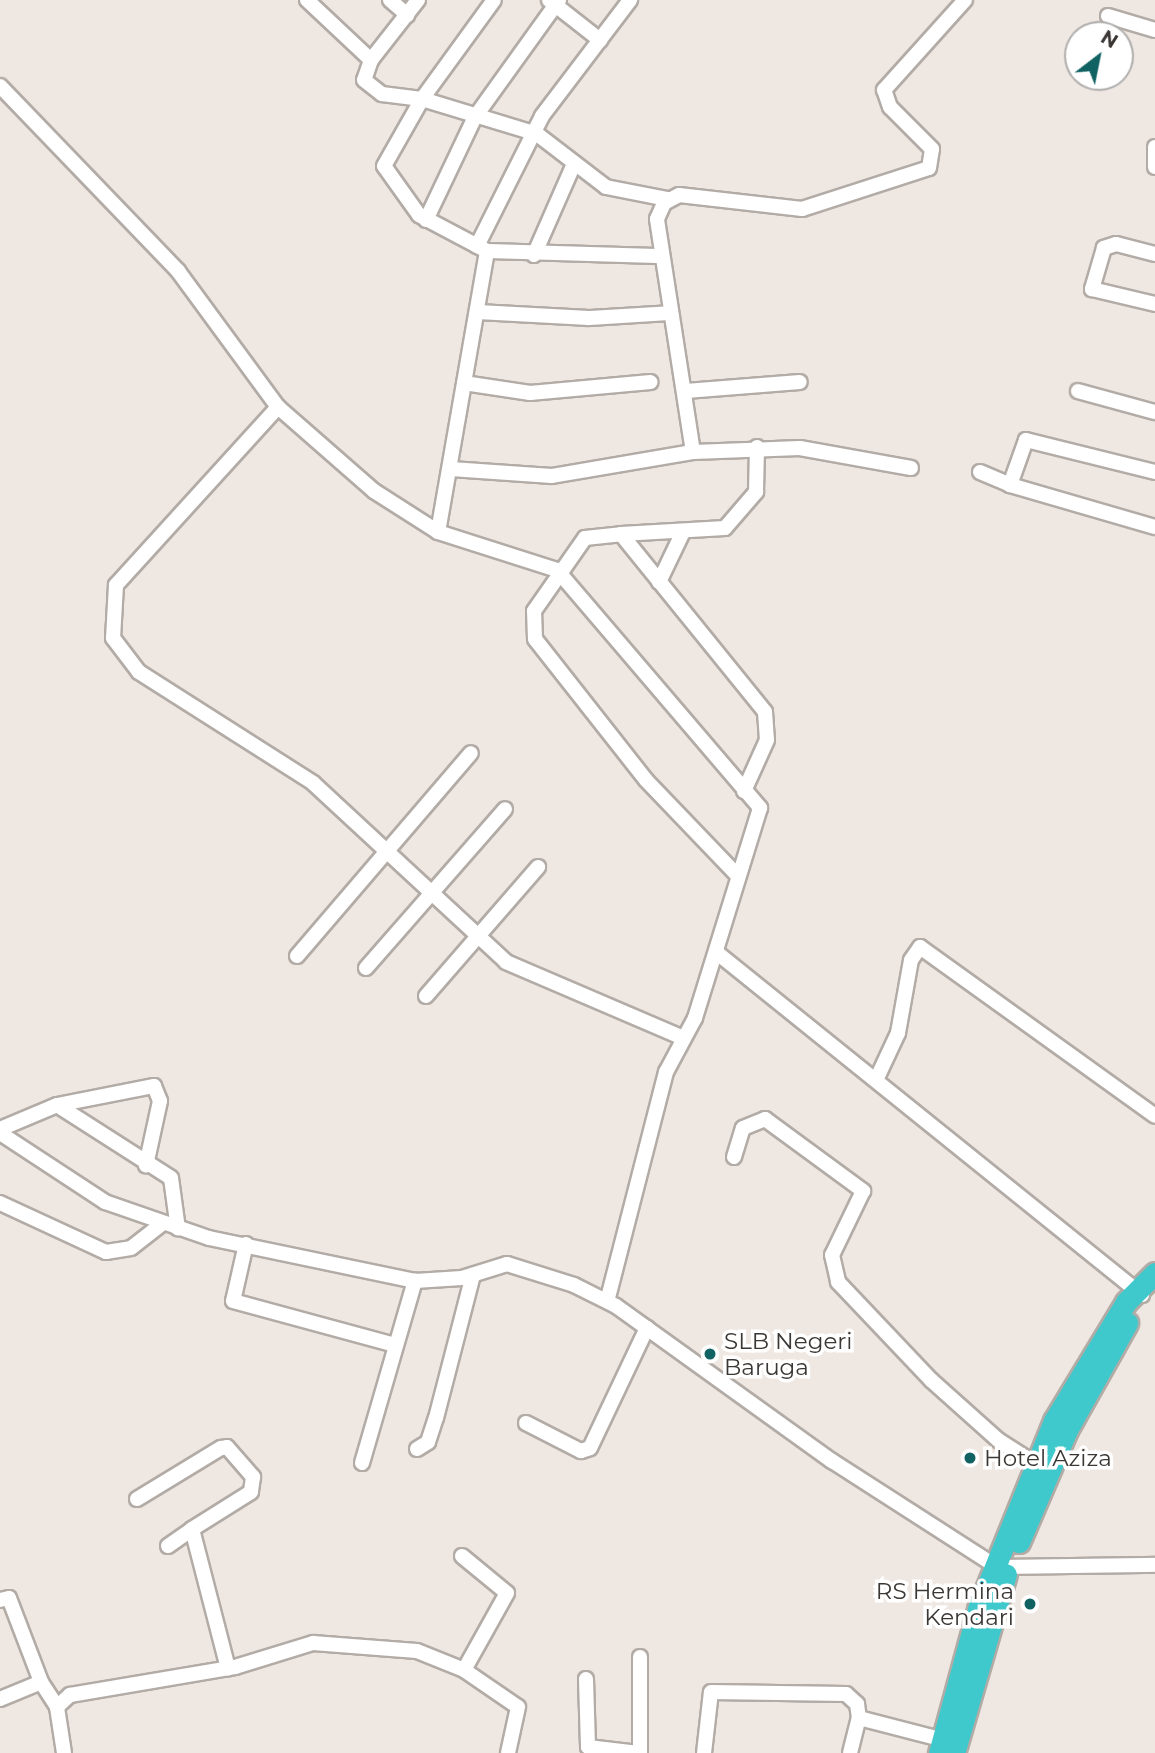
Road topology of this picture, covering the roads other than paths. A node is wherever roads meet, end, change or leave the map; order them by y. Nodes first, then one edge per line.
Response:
1 (307, 0) edge
2 (390, 0) edge
3 (418, 0) edge
4 (494, 0) edge
5 (630, 0) edge
6 (965, 0) edge
7 (555, 2) edge
8 (407, 15) junction
9 (1108, 16) dead end
10 (1155, 30) edge
11 (600, 40) junction
12 (371, 60) junction
13 (0, 86) edge
14 (422, 99) junction
15 (475, 117) junction
16 (537, 134) junction
17 (1155, 147) edge
18 (574, 163) junction
19 (1155, 167) edge
20 (668, 199) junction
21 (426, 220) junction
22 (482, 248) junction
23 (1155, 254) edge
24 (534, 256) junction
25 (658, 257) junction
26 (1155, 304) edge
27 (478, 312) junction
28 (670, 313) junction
29 (650, 382) dead end
30 (800, 382) dead end
31 (464, 383) junction
32 (686, 391) junction
33 (1078, 391) dead end
34 (278, 407) junction
35 (1155, 412) edge
36 (757, 447) junction
37 (692, 452) junction
38 (911, 468) dead end
39 (450, 469) junction
40 (980, 472) dead end
41 (1155, 472) edge
42 (1010, 485) junction
43 (1155, 527) edge
44 (438, 532) junction
45 (682, 532) junction
46 (621, 534) junction
47 (557, 570) junction
48 (659, 582) junction
49 (471, 753) dead end
50 (744, 791) junction
51 (505, 809) dead end
52 (384, 849) junction
53 (538, 867) dead end
54 (738, 876) junction
55 (430, 893) junction
56 (478, 937) junction
57 (716, 952) junction
58 (297, 956) dead end
59 (366, 968) dead end
60 (426, 996) dead end
61 (683, 1038) junction
62 (877, 1078) junction
63 (57, 1105) junction
64 (1155, 1116) edge
65 (0, 1131) edge
66 (734, 1157) dead end
67 (146, 1165) junction
68 (0, 1203) edge
69 (159, 1225) junction
70 (178, 1229) junction
71 (246, 1244) junction
72 (1155, 1273) edge
73 (472, 1275) junction
74 (415, 1281) junction
75 (1145, 1292) edge
76 (607, 1301) junction
77 (647, 1328) junction
78 (396, 1345) junction
79 (526, 1423) dead end
80 (417, 1450) dead end
81 (362, 1463) dead end
82 (1037, 1464) junction
83 (137, 1499) dead end
84 (192, 1529) junction
85 (167, 1546) dead end
86 (462, 1556) dead end
87 (1155, 1565) edge
88 (1001, 1566) junction
89 (0, 1601) edge
90 (640, 1657) dead end
91 (228, 1668) junction
92 (464, 1670) junction
93 (586, 1679) dead end
94 (41, 1682) junction
95 (0, 1699) edge
96 (57, 1707) junction
97 (859, 1718) junction
98 (945, 1748) edge
99 (64, 1753) edge
100 (508, 1753) edge
101 (640, 1753) edge
102 (704, 1753) edge
103 (850, 1753) edge

1 - 12 street
2 - 8 street
3 - 8 street
4 - 14 street
5 - 11 street
6 - 20 street
7 - 11 street
7 - 15 street
8 - 12 street
9 - 10 street
11 - 16 street
12 - 14 street
13 - 34 street
14 - 15 street
14 - 21 street
15 - 16 street
15 - 21 street
16 - 18 street
16 - 22 street
17 - 19 street
18 - 20 street
18 - 24 street
20 - 25 street
21 - 22 street
22 - 24 street
22 - 27 street
23 - 26 street
24 - 25 street
25 - 28 street
27 - 28 street
27 - 31 street
28 - 32 street
29 - 31 street
30 - 32 street
31 - 39 street
32 - 37 street
33 - 35 street
34 - 44 street
34 - 52 street
36 - 37 street
36 - 38 street
36 - 45 street
37 - 39 street
39 - 44 street
40 - 42 street
41 - 42 street
42 - 43 street
44 - 47 street
45 - 46 street
45 - 48 street
46 - 47 street
46 - 48 street
47 - 50 street
47 - 54 street
48 - 50 street
49 - 52 street
50 - 54 street
51 - 55 street
52 - 55 street
52 - 58 street
53 - 56 street
54 - 57 street
55 - 56 street
55 - 59 street
56 - 60 street
56 - 61 street
57 - 61 street
57 - 62 street
61 - 76 street
62 - 64 street
62 - 75 street
63 - 65 street
63 - 67 street
63 - 67 street
65 - 69 street
66 - 82 street
67 - 70 street
68 - 69 street
69 - 70 street
70 - 71 street
71 - 74 street
71 - 78 street
72 - 75 highway
73 - 74 street
73 - 76 street
73 - 80 street
74 - 78 street
75 - 82 highway
75 - 88 highway
76 - 77 street
77 - 79 street
77 - 88 street
78 - 81 street
82 - 88 highway
83 - 84 street
84 - 85 street
84 - 91 street
86 - 92 street
87 - 88 street
88 - 98 highway
89 - 94 street
90 - 101 street
91 - 92 street
91 - 96 street
92 - 100 street
93 - 101 street
94 - 95 street
94 - 96 street
96 - 99 street
97 - 98 street
97 - 102 street
97 - 103 street

